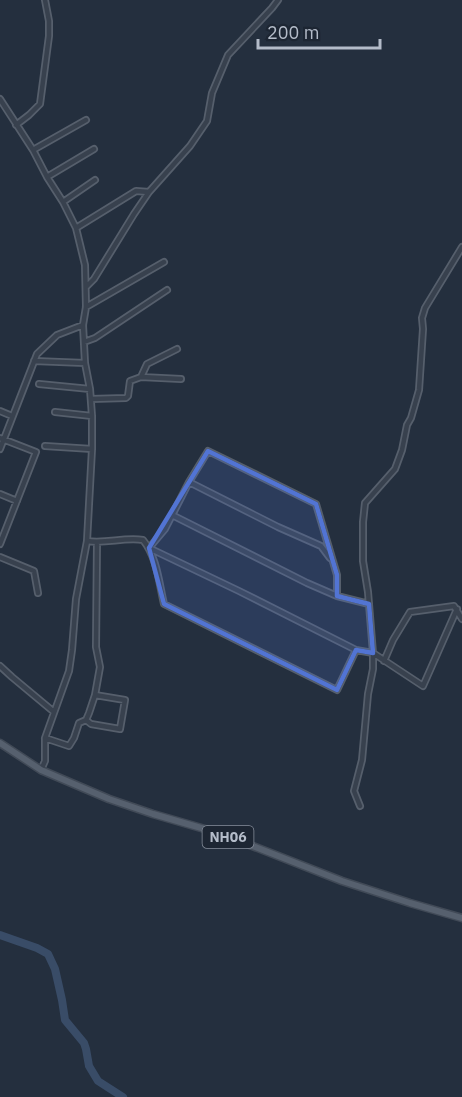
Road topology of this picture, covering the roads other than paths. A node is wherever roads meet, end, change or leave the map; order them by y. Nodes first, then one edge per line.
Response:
1 (45, 0) edge
2 (278, 0) edge
3 (0, 99) edge
4 (86, 120) dead end
5 (16, 126) junction
6 (94, 149) dead end
7 (33, 150) junction
8 (47, 177) junction
9 (95, 180) dead end
10 (149, 192) junction
11 (63, 202) junction
12 (76, 228) junction
13 (462, 247) edge
14 (164, 262) dead end
15 (86, 287) junction
16 (167, 290) dead end
17 (86, 307) junction
18 (83, 325) junction
19 (84, 342) junction
20 (177, 349) dead end
21 (34, 361) junction
22 (85, 363) junction
23 (141, 377) junction
24 (181, 379) dead end
25 (39, 384) dead end
26 (90, 389) junction
27 (91, 399) junction
28 (0, 411) edge
29 (55, 412) dead end
30 (12, 416) junction
31 (92, 416) junction
32 (2, 439) edge
33 (45, 446) dead end
34 (0, 449) edge
35 (92, 450) junction
36 (189, 482) junction
37 (0, 494) edge
38 (17, 501) junction
39 (172, 514) junction
40 (87, 541) junction
41 (97, 542) junction
42 (0, 544) edge
43 (149, 548) junction
44 (0, 557) edge
45 (333, 562) junction
46 (38, 593) dead end
47 (338, 596) junction
48 (369, 604) junction
49 (457, 609) junction
50 (462, 619) edge
51 (356, 650) junction
52 (373, 653) junction
53 (384, 661) junction
54 (0, 666) edge
55 (95, 695) junction
56 (54, 712) junction
57 (86, 720) junction
58 (45, 738) junction
59 (0, 743) edge
60 (41, 770) junction
61 (360, 806) dead end
62 (462, 918) edge

1 - 5 street
2 - 10 street
3 - 5 street
4 - 7 street
5 - 7 street
6 - 8 street
7 - 8 street
8 - 11 street
9 - 11 street
10 - 12 street
10 - 15 street
11 - 12 street
12 - 15 street
13 - 48 street
14 - 17 street
15 - 17 street
16 - 19 street
17 - 18 street
18 - 19 street
18 - 21 street
19 - 22 street
20 - 23 street
21 - 22 street
21 - 30 street
22 - 26 street
23 - 24 street
23 - 27 street
25 - 26 street
26 - 27 street
27 - 31 street
28 - 30 street
29 - 31 street
30 - 32 street
31 - 35 street
32 - 34 street
32 - 38 street
33 - 35 street
35 - 40 street
36 - 39 street
36 - 45 street
36 - 45 street
37 - 38 street
38 - 42 street
39 - 43 street
39 - 47 street
40 - 41 street
40 - 56 street
41 - 43 street
41 - 55 street
43 - 51 street
43 - 51 street
44 - 46 street
45 - 47 street
47 - 48 street
48 - 52 street
49 - 50 street
49 - 53 street
49 - 53 street
51 - 52 street
52 - 53 street
52 - 61 street
54 - 56 street
55 - 57 street
55 - 57 street
56 - 58 street
57 - 58 street
58 - 60 street
59 - 60 main road, NH06
60 - 62 main road, NH06

